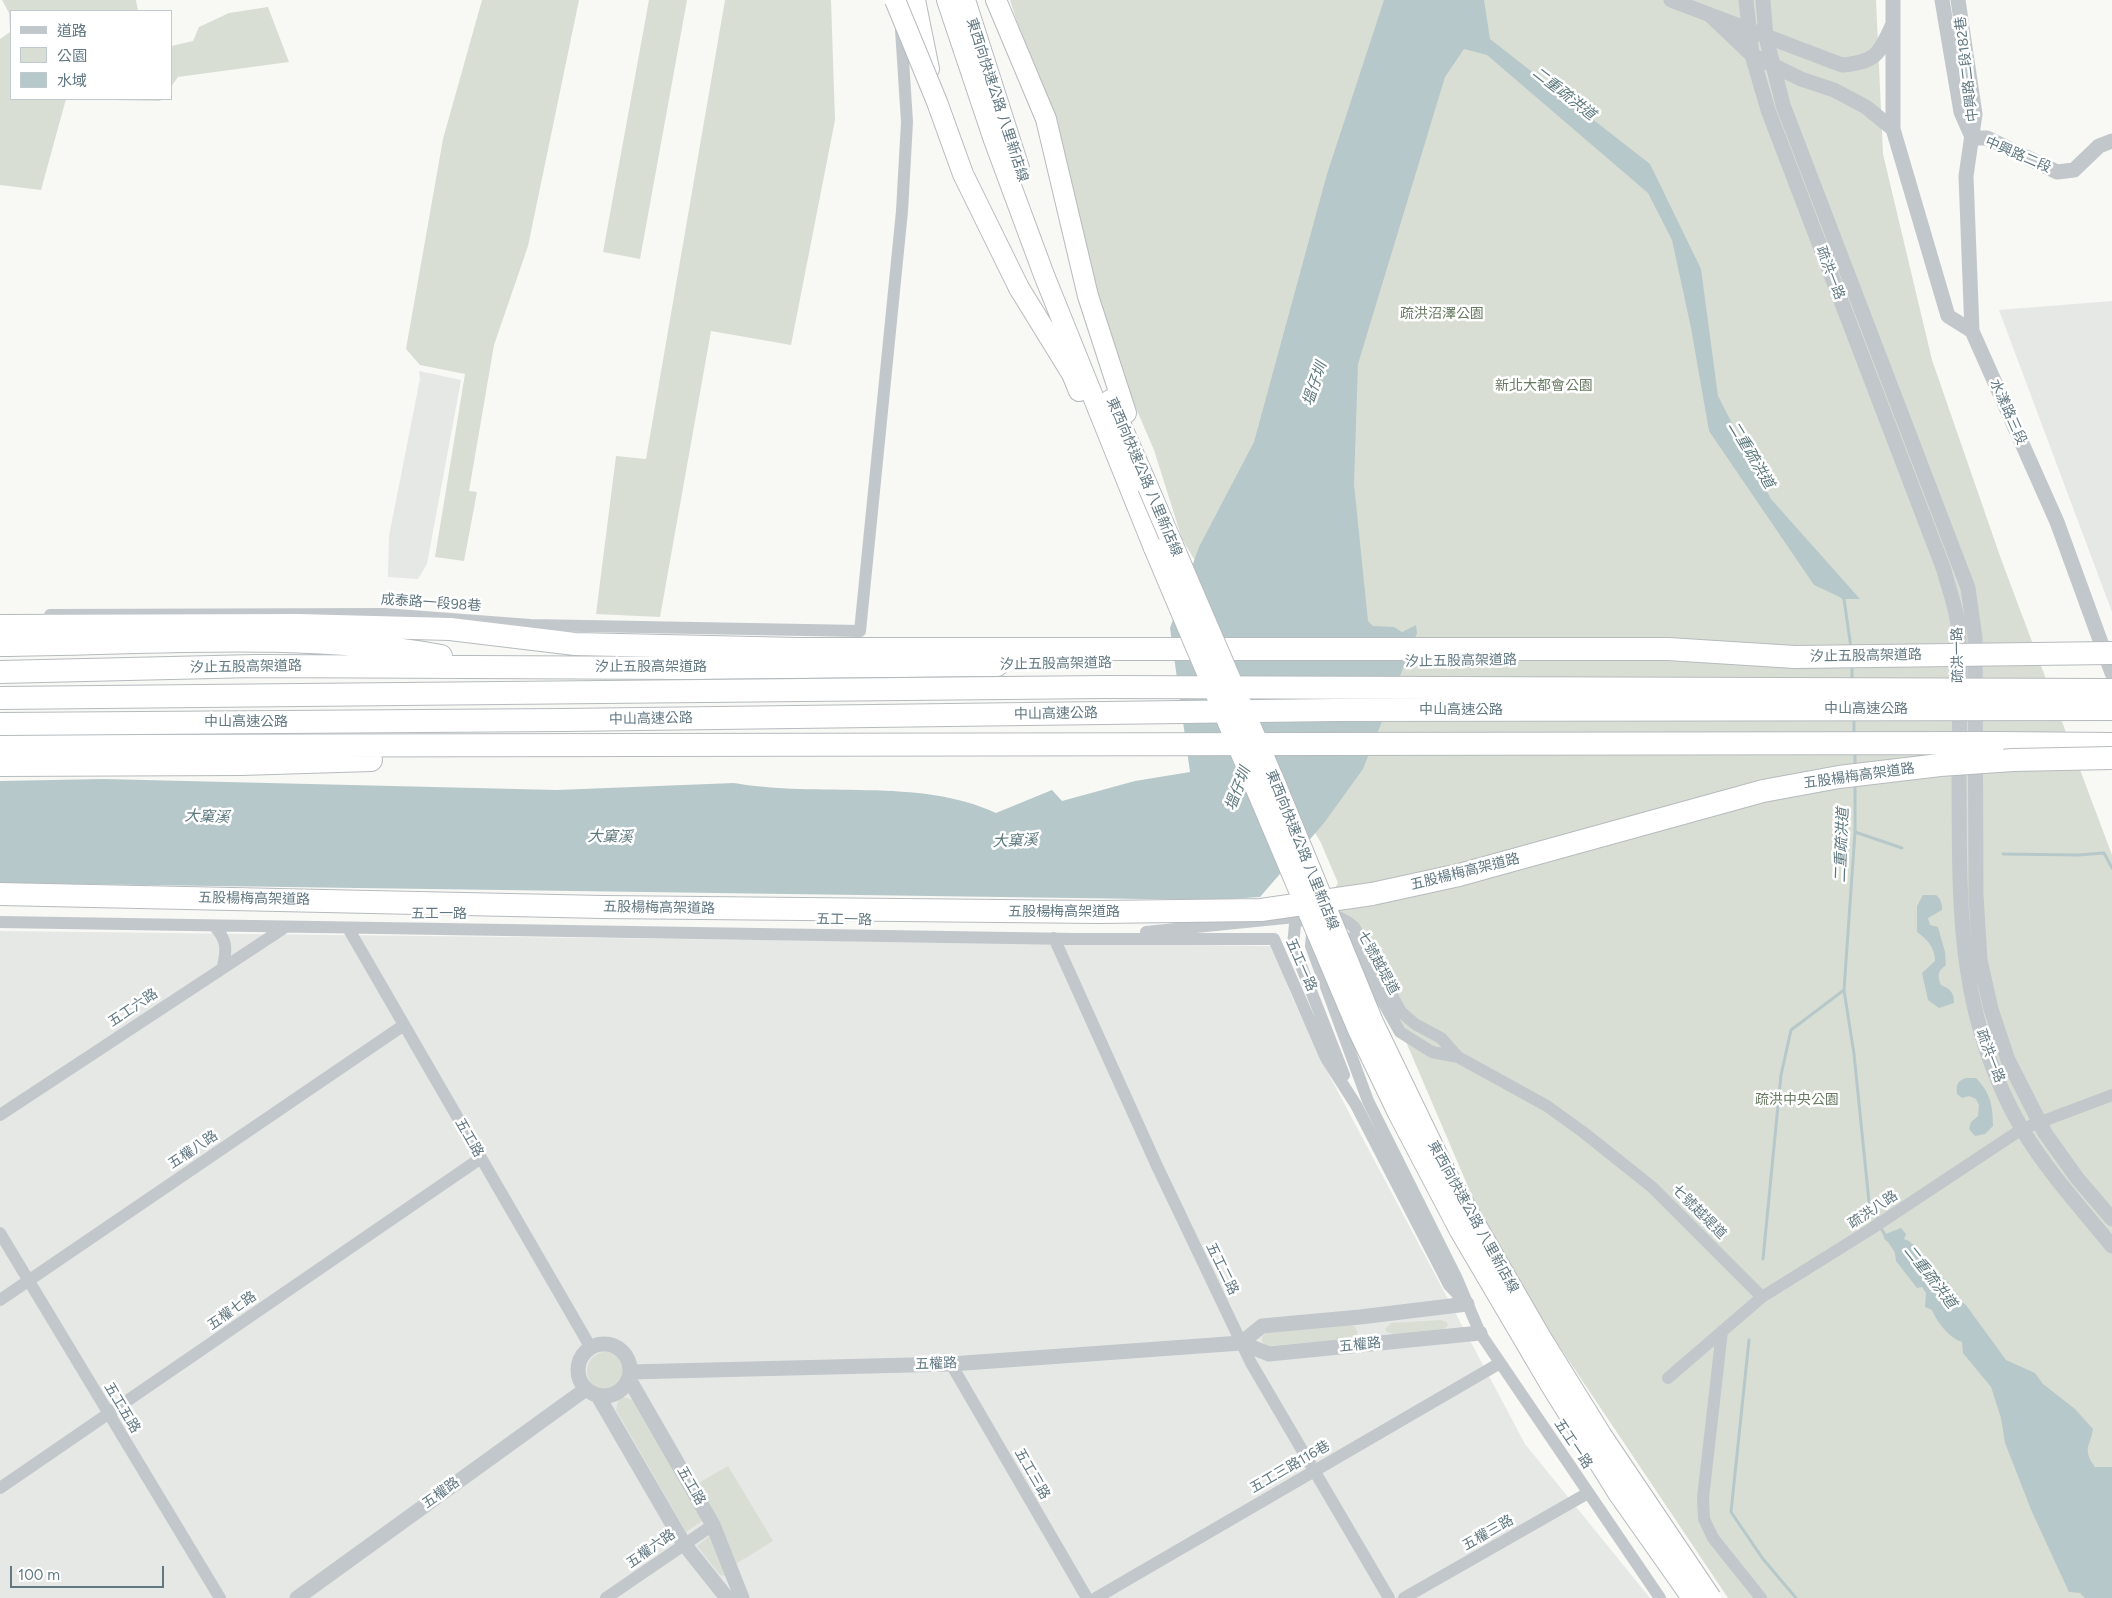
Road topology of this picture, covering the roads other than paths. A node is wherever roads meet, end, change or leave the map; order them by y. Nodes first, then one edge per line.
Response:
1 (895, 0) edge
2 (915, 0) edge
3 (947, 0) edge
4 (965, 0) edge
5 (996, 0) edge
6 (1004, 0) edge
7 (1671, 0) edge
8 (1746, 0) edge
9 (1763, 0) edge
10 (1893, 0) edge
11 (1942, 0) edge
12 (1958, 0) edge
13 (1710, 15) junction
14 (1892, 26) junction
15 (1748, 30) junction
16 (1766, 37) junction
17 (1752, 55) junction
18 (1772, 65) junction
19 (937, 102) junction
20 (1046, 119) junction
21 (1893, 129) junction
22 (1973, 138) junction
23 (2112, 141) edge
24 (1972, 331) junction
25 (1148, 487) junction
26 (1154, 548) junction
27 (0, 616) edge
28 (0, 626) edge
29 (0, 645) edge
30 (2112, 653) edge
31 (1795, 657) junction
32 (3, 672) edge
33 (2112, 673) edge
34 (2112, 690) edge
35 (646, 692) junction
36 (0, 698) edge
37 (2112, 709) edge
38 (563, 720) junction
39 (0, 724) edge
40 (2112, 744) edge
41 (0, 746) edge
42 (2112, 758) edge
43 (0, 764) edge
44 (0, 894) edge
45 (1304, 916) junction
46 (0, 922) edge
47 (214, 926) junction
48 (284, 928) junction
49 (348, 928) junction
50 (1054, 938) junction
51 (1074, 939) junction
52 (224, 966) junction
53 (404, 1024) junction
54 (1458, 1058) junction
55 (2112, 1095) edge
56 (1362, 1103) junction
57 (0, 1116) edge
58 (2040, 1124) junction
59 (2022, 1129) junction
60 (481, 1158) junction
61 (2112, 1219) edge
62 (0, 1233) edge
63 (2112, 1246) edge
64 (28, 1280) junction
65 (1762, 1297) junction
66 (0, 1300) edge
67 (1466, 1304) junction
68 (1722, 1331) junction
69 (1480, 1333) junction
70 (1241, 1343) junction
71 (591, 1348) junction
72 (1500, 1363) junction
73 (951, 1364) junction
74 (629, 1376) junction
75 (1668, 1378) dead end
76 (592, 1392) junction
77 (108, 1415) junction
78 (1316, 1470) junction
79 (0, 1488) edge
80 (1588, 1493) junction
81 (713, 1525) junction
82 (684, 1544) junction
83 (1658, 1597) edge
84 (220, 1598) edge
85 (297, 1598) edge
86 (606, 1598) edge
87 (728, 1598) edge
88 (742, 1598) edge
89 (1087, 1598) edge
90 (1096, 1598) edge
91 (1389, 1598) edge
92 (1404, 1598) edge
93 (1692, 1598) edge
94 (1711, 1598) edge
95 (1761, 1598) edge

1 - 19 highway, bridge
1 - 27 street, 成泰路一段98巷
2 - 19 highway, bridge
3 - 26 highway, 東西向快速公路 八里新店線
4 - 25 highway, 東西向快速公路 八里新店線
5 - 20 highway
6 - 20 highway
7 - 13 street
8 - 15 street, 疏洪一路
9 - 16 street, 疏洪一路
10 - 14 street
11 - 22 street
12 - 22 street, 中興路二段182巷
13 - 15 street
13 - 17 street
14 - 16 street
14 - 21 street
15 - 16 street
15 - 17 street, 疏洪一路
16 - 18 street, 疏洪一路
17 - 18 street
17 - 59 street, 疏洪一路
18 - 21 street
18 - 58 street, 疏洪一路
19 - 26 highway, bridge
20 - 25 highway
21 - 24 street
22 - 23 street, 中興路二段
22 - 24 street, 水漾路三段
24 - 33 street, 水漾路三段
25 - 94 highway, 東西向快速公路 八里新店線, bridge
26 - 93 highway, 東西向快速公路 八里新店線, bridge
28 - 31 highway, bridge
29 - 35 highway, bridge
30 - 31 highway, 汐止五股高架道路, bridge
31 - 32 highway, 汐止五股高架道路, bridge
34 - 35 highway, 中山高速公路, bridge
35 - 36 highway, 中山高速公路, bridge
37 - 38 highway, 中山高速公路, bridge
38 - 39 highway, 中山高速公路, bridge
38 - 43 highway, bridge
40 - 41 highway, bridge
42 - 44 highway, 五股楊梅高架道路, bridge
45 - 51 street, 七號越堤道
45 - 54 street, 七號越堤道
45 - 56 street
46 - 47 street, 五工一路
47 - 48 street, 五工一路
47 - 52 street
48 - 49 street, 五工一路
48 - 52 street, 五工六路
49 - 50 street, 五工一路
49 - 53 street, 五工路
50 - 51 street, 五工一路
50 - 70 street, 五工二路
51 - 56 street, 五工一路
52 - 57 street, 五工六路
53 - 60 street, 五工路
53 - 64 street, 五權八路
54 - 56 street, 七號越堤道
54 - 65 street, 七號越堤道
55 - 58 street, 疏洪八路
56 - 67 street, 五工一路
58 - 59 street, 疏洪八路
58 - 61 street, 疏洪一路
59 - 63 street, 疏洪一路
59 - 65 street, 疏洪八路
60 - 71 street, 五工路
60 - 77 street, 五權七路
62 - 64 street, 五工五路
64 - 66 street, 五權八路
64 - 77 street, 五工五路
65 - 68 street, 疏洪八路
67 - 69 street, 五工一路
67 - 70 street, 五權路
68 - 75 street, 疏洪八路
68 - 95 street
69 - 70 street, 五權路
69 - 72 street, 五工一路
70 - 73 street, 五權路
70 - 78 street, 五工二路
71 - 74 street
71 - 76 street
72 - 78 street, 五工三路116巷
72 - 80 street, 五工一路
73 - 74 street, 五權路
73 - 89 street, 五工三路
74 - 76 street
74 - 81 street, 五工路
76 - 82 street
76 - 85 street, 五權路
77 - 79 street, 五權七路
77 - 84 street, 五工五路
78 - 90 street, 五工三路116巷
78 - 91 street, 五工二路
80 - 83 street, 五工一路
80 - 92 street, 五權三路
81 - 82 street, 五權六路
81 - 88 street, 五工路
82 - 86 street, 五權六路
82 - 87 street

